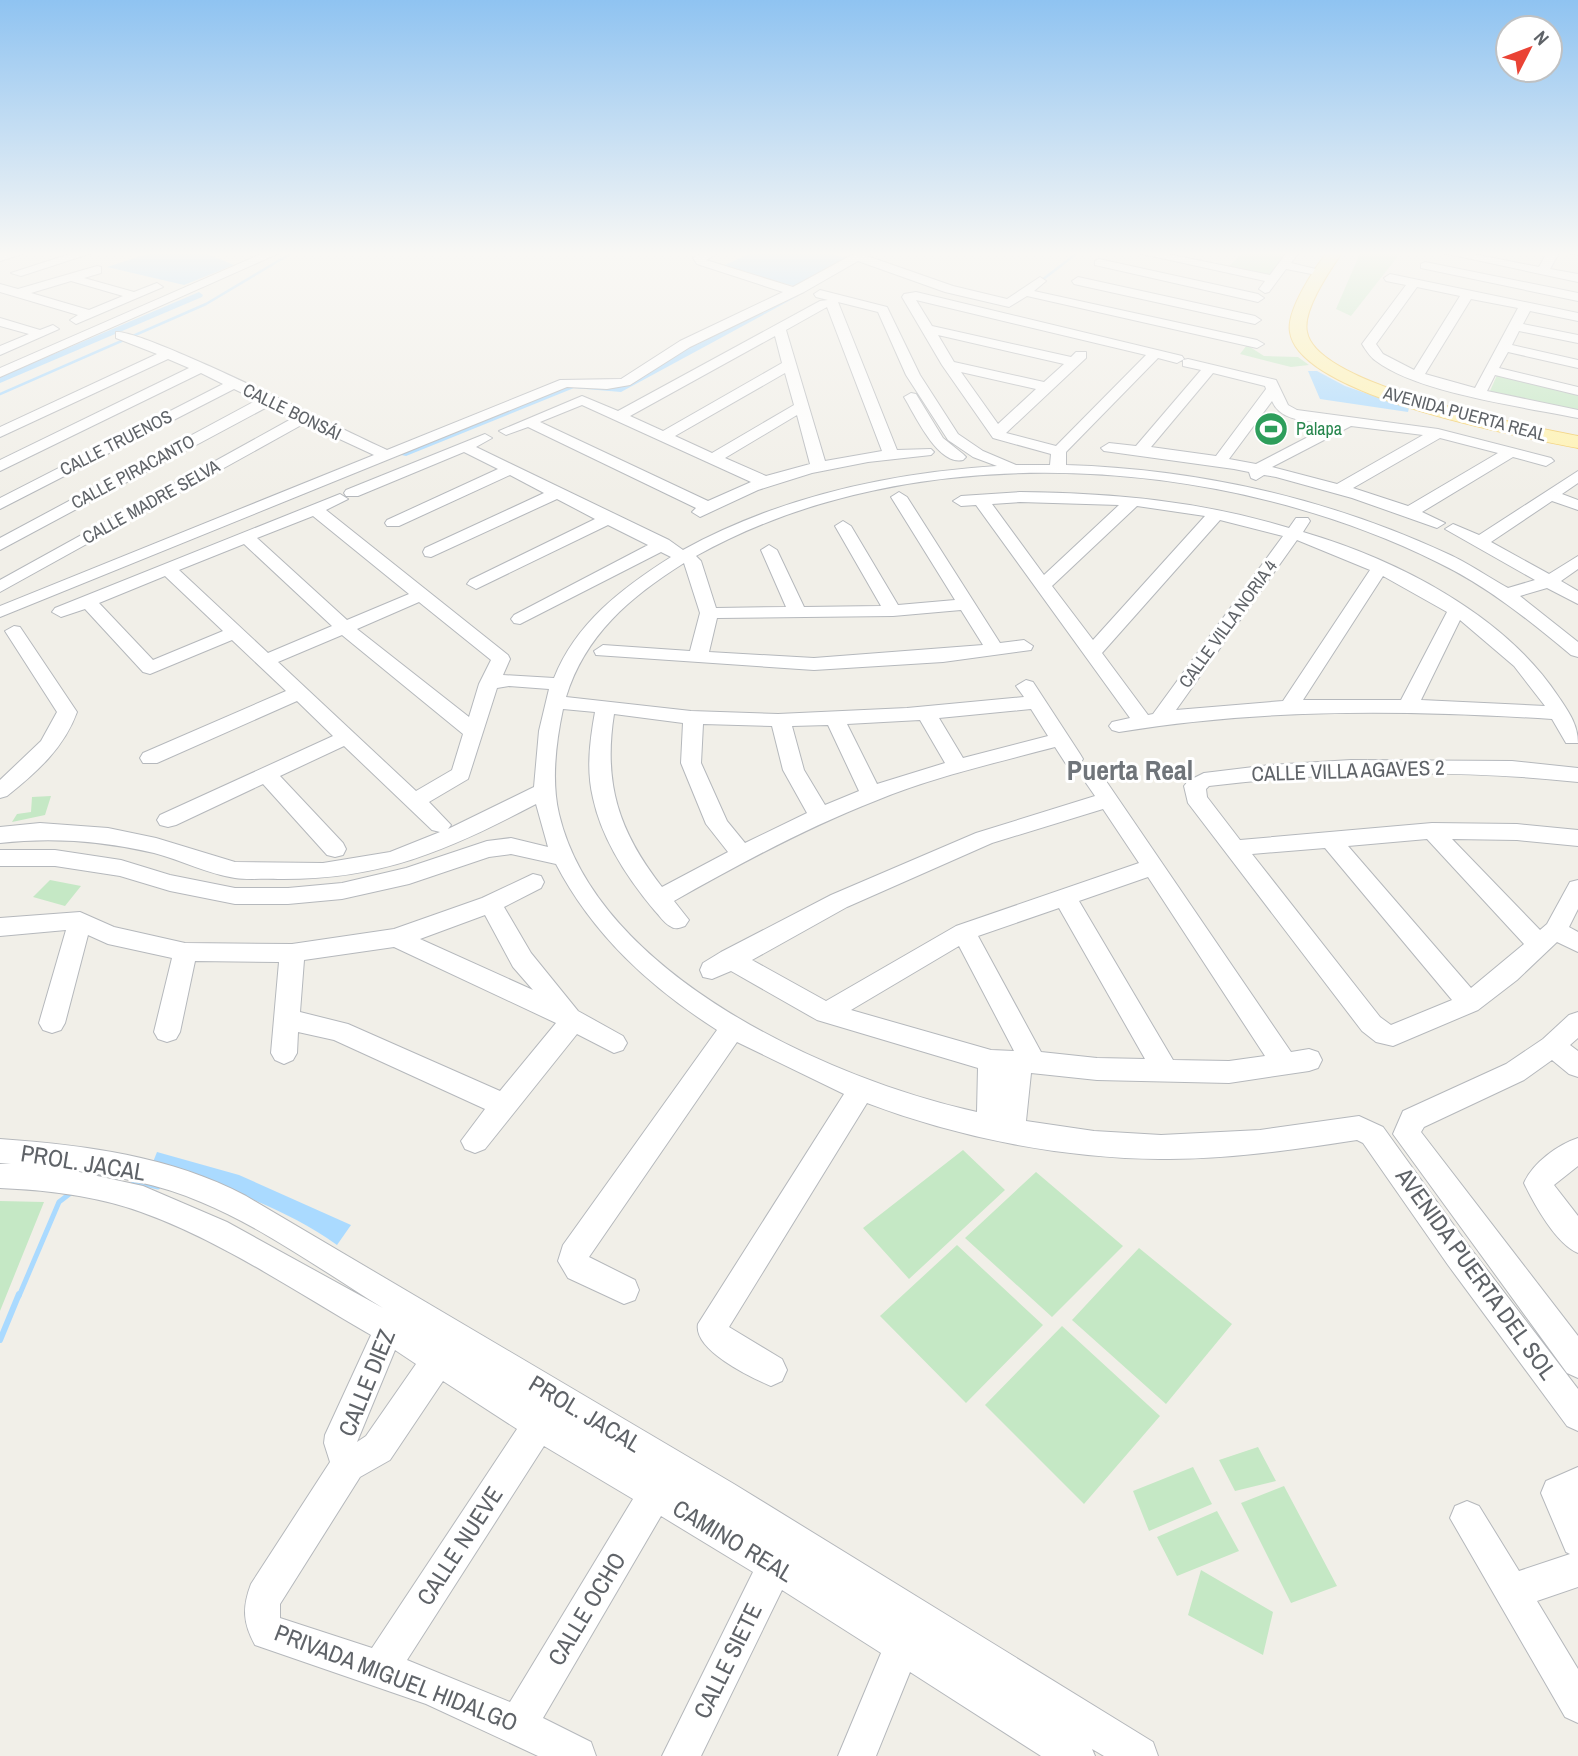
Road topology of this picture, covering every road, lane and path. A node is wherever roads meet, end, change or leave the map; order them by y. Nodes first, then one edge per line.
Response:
1 (43, 333) edge
2 (92, 333) edge
3 (126, 333) edge
4 (707, 333) edge
5 (770, 333) edge
6 (781, 333) edge
7 (845, 333) edge
8 (891, 333) edge
9 (930, 333) edge
10 (948, 333) edge
11 (1062, 333) edge
12 (1195, 333) edge
13 (1258, 333) edge
14 (1298, 333) edge
15 (1320, 333) edge
16 (1379, 333) edge
17 (1444, 333) edge
18 (1511, 333) edge
19 (1549, 333) edge
20 (121, 335) junction
21 (1578, 339) edge
22 (1096, 341) junction
23 (1504, 347) junction
24 (0, 351) edge
25 (170, 353) junction
26 (1155, 354) junction
27 (900, 361) junction
28 (1073, 362) junction
29 (790, 364) junction
30 (1578, 364) edge
31 (949, 365) junction
32 (201, 368) junction
33 (1209, 369) junction
34 (1491, 370) junction
35 (0, 373) edge
36 (1416, 377) junction
37 (234, 384) junction
38 (0, 386) edge
39 (1047, 387) junction
40 (1274, 388) junction
41 (1578, 391) edge
42 (1479, 393) junction
43 (267, 401) junction
44 (1536, 405) junction
45 (801, 407) junction
46 (1578, 414) edge
47 (619, 416) junction
48 (303, 418) junction
49 (30, 419) junction
50 (1349, 421) junction
51 (528, 422) junction
52 (1531, 425) junction
53 (506, 431) dead end
54 (69, 432) junction
55 (0, 433) edge
56 (997, 433) junction
57 (1438, 433) junction
58 (1578, 435) edge
59 (665, 436) junction
60 (485, 438) dead end
61 (1578, 442) edge
62 (110, 445) junction
63 (465, 447) junction
64 (1109, 447) dead end
65 (1141, 450) junction
66 (926, 452) dead end
67 (1510, 452) junction
68 (891, 454) junction
69 (387, 455) junction
70 (714, 458) junction
71 (154, 460) junction
72 (1051, 460) junction
73 (1220, 461) junction
74 (0, 466) edge
75 (819, 467) junction
76 (1022, 468) junction
77 (509, 470) junction
78 (1578, 470) edge
79 (1265, 471) junction
80 (968, 472) junction
81 (198, 475) junction
82 (790, 475) junction
83 (1578, 476) edge
84 (765, 482) junction
85 (1340, 489) junction
86 (1258, 490) junction
87 (557, 493) junction
88 (820, 495) junction
89 (1550, 495) junction
90 (898, 497) dead end
91 (1134, 500) junction
92 (0, 503) edge
93 (1578, 505) edge
94 (314, 509) junction
95 (1410, 512) junction
96 (1217, 513) junction
97 (1317, 513) junction
98 (608, 519) junction
99 (393, 523) dead end
100 (843, 526) dead end
101 (1299, 533) junction
102 (245, 536) junction
103 (1480, 542) junction
104 (0, 545) edge
105 (769, 550) dead end
106 (432, 552) dead end
107 (678, 553) junction
108 (1381, 566) junction
109 (168, 569) junction
110 (1562, 572) edge
111 (475, 584) dead end
112 (1043, 585) junction
113 (0, 587) edge
114 (1509, 589) junction
115 (421, 595) junction
116 (1578, 599) edge
117 (88, 601) junction
118 (966, 604) junction
119 (1457, 609) junction
120 (61, 611) dead end
121 (892, 611) junction
122 (0, 612) edge
123 (709, 613) junction
124 (798, 613) junction
125 (520, 619) dead end
126 (345, 628) junction
127 (14, 631) edge
128 (235, 632) junction
129 (1024, 646) dead end
130 (995, 650) junction
131 (603, 651) dead end
132 (1093, 651) junction
133 (1578, 651) edge
134 (698, 658) junction
135 (501, 659) junction
136 (267, 660) junction
137 (489, 684) junction
138 (554, 688) junction
139 (301, 692) junction
140 (1291, 704) junction
141 (1409, 704) junction
142 (605, 709) junction
143 (1559, 713) junction
144 (926, 715) junction
145 (1162, 716) junction
146 (693, 717) junction
147 (781, 719) junction
148 (835, 720) junction
149 (1142, 721) junction
150 (1119, 726) dead end
151 (473, 731) junction
152 (347, 737) junction
153 (1573, 738) dead end
154 (1060, 739) junction
155 (150, 758) dead end
156 (1073, 759) dead end
157 (957, 766) junction
158 (266, 774) junction
159 (1578, 775) edge
160 (0, 789) edge
161 (545, 790) junction
162 (871, 794) junction
163 (415, 801) junction
164 (820, 816) junction
165 (169, 820) dead end
166 (440, 825) dead end
167 (1432, 831) junction
168 (0, 835) edge
169 (1578, 838) edge
170 (1331, 839) junction
171 (1234, 848) junction
172 (335, 849) dead end
173 (741, 853) junction
174 (0, 858) edge
175 (563, 858) junction
176 (1152, 867) junction
177 (533, 882) dead end
178 (1578, 888) edge
179 (1064, 896) junction
180 (658, 900) junction
181 (490, 904) junction
182 (677, 920) dead end
183 (80, 921) junction
184 (0, 927) edge
185 (1559, 929) edge
186 (964, 932) junction
187 (396, 937) junction
188 (1578, 943) edge
189 (185, 952) junction
190 (292, 953) junction
191 (1469, 1003) junction
192 (826, 1013) junction
193 (287, 1019) junction
194 (574, 1020) junction
195 (52, 1023) dead end
196 (167, 1032) dead end
197 (724, 1040) junction
198 (614, 1043) dead end
199 (1570, 1046) edge
200 (284, 1053) dead end
201 (991, 1061) junction
202 (1026, 1061) junction
203 (1166, 1072) junction
204 (860, 1088) junction
205 (504, 1105) junction
206 (1001, 1118) junction
207 (475, 1140) dead end
208 (1578, 1150) edge
209 (0, 1152) edge
210 (0, 1176) edge
211 (1578, 1239) edge
212 (1489, 1247) junction
213 (1458, 1255) junction
214 (624, 1290) dead end
215 (395, 1315) junction
216 (438, 1360) junction
217 (1578, 1362) edge
218 (771, 1370) dead end
219 (1578, 1415) edge
220 (539, 1424) junction
221 (348, 1465) junction
222 (1578, 1484) edge
223 (655, 1494) junction
224 (1467, 1518) dead end
225 (1578, 1540) edge
226 (775, 1565) junction
227 (1578, 1569) edge
228 (1512, 1591) junction
229 (261, 1613) joint
230 (902, 1646) junction
231 (381, 1667) junction
232 (1578, 1703) edge
233 (519, 1723) junction
234 (1054, 1750) edge
235 (577, 1756) edge
236 (681, 1756) edge
237 (857, 1756) edge
238 (1139, 1756) edge

1 - 24 street
2 - 35 street
3 - 20 street
4 - 69 street
5 - 47 street
6 - 29 street
7 - 68 street
8 - 27 street
9 - 31 street
10 - 28 street
11 - 22 street
12 - 13 street
14 - 61 main road, AVENIDA PUERTA REAL
15 - 52 main road, AVENIDA PUERTA REAL
16 - 36 street
17 - 36 street
18 - 23 street
19 - 21 street
20 - 25 street, CALLE BONSÁI
20 - 38 street
22 - 26 street
22 - 28 street
23 - 30 street
23 - 34 street
25 - 32 street, CALLE BONSÁI
25 - 49 street
26 - 33 street
26 - 72 street
27 - 76 street
27 - 80 street
28 - 39 street
29 - 45 street
29 - 59 street
31 - 39 street
31 - 56 street
32 - 37 street, CALLE BONSÁI
32 - 54 street
33 - 40 street
33 - 65 street
34 - 41 street
34 - 42 street
36 - 42 street
37 - 43 street, CALLE BONSÁI
37 - 62 street, CALLE TRUENOS
39 - 56 street
40 - 50 street
40 - 73 street
42 - 44 street
43 - 48 street, CALLE BONSÁI
43 - 71 street, CALLE PIRACANTO
44 - 46 street
44 - 52 street
45 - 70 street
45 - 75 street
47 - 51 street
47 - 59 street
48 - 69 street, CALLE BONSÁI
48 - 81 street, CALLE MADRE SELVA
49 - 54 street
49 - 55 street
50 - 57 street
50 - 79 street
51 - 53 street
51 - 84 street
52 - 58 main road, AVENIDA PUERTA REAL
54 - 62 street
54 - 74 street
56 - 72 street
57 - 67 street
57 - 85 street
59 - 70 street
60 - 63 street
62 - 71 street
62 - 92 street, CALLE TRUENOS
63 - 77 street
63 - 94 street
64 - 65 street
65 - 73 street
66 - 68 street
67 - 78 street
67 - 95 street
68 - 75 street
69 - 122 street
70 - 84 street
71 - 81 street
71 - 104 street, CALLE PIRACANTO
72 - 76 street
72 - 86 street
73 - 79 street
75 - 82 street
76 - 80 street
77 - 87 street
77 - 99 street
79 - 85 street
79 - 86 street
80 - 88 street
81 - 113 street, CALLE MADRE SELVA
82 - 84 street
82 - 88 street
83 - 89 street
85 - 95 street
86 - 97 street
87 - 98 street
87 - 106 street
88 - 107 street
89 - 93 street
89 - 103 street
90 - 118 street
91 - 96 street, CALLE VILLA NORIA 4
91 - 112 street
91 - 112 street, CALLE VILLA NORIA 4
94 - 102 street
94 - 115 street
95 - 103 street
96 - 101 street, CALLE VILLA NORIA 4
96 - 132 street
97 - 101 street, CALLE VILLA NORIA 4
97 - 114 street
98 - 107 street
98 - 111 street
100 - 121 street
101 - 108 street, CALLE VILLA NORIA 4
101 - 145 street, CALLE VILLA NORIA 4
102 - 109 street
102 - 126 street
103 - 110 street
105 - 124 street
107 - 123 street
107 - 125 street
107 - 138 street
108 - 119 street, CALLE VILLA NORIA 4
108 - 140 street
109 - 117 street
109 - 128 street
110 - 114 street
110 - 116 street
112 - 132 street, CALLE VILLA NORIA 4
114 - 133 street
115 - 126 street
115 - 135 street
117 - 120 street
117 - 128 street
118 - 121 street
118 - 130 street
119 - 141 street
119 - 143 street, CALLE VILLA NORIA 4
121 - 124 street
123 - 124 street
123 - 134 street
126 - 136 street
126 - 151 street
127 - 160 street
128 - 136 street
129 - 130 street
130 - 134 street
131 - 134 street
132 - 149 street, CALLE VILLA NORIA 4
135 - 137 street
135 - 138 street
136 - 139 street
137 - 138 street
137 - 151 street
138 - 142 street
138 - 161 street
139 - 152 street
139 - 155 street
140 - 141 street, CALLE VILLA NORIA 4
140 - 145 street, CALLE VILLA NORIA 4
141 - 143 street, CALLE VILLA NORIA 4
142 - 146 street
142 - 180 street
143 - 153 street, CALLE VILLA NORIA 4
144 - 148 street
144 - 154 street
144 - 157 street
145 - 149 street, CALLE VILLA NORIA 4
146 - 147 street
146 - 173 street
147 - 148 street
147 - 164 street
148 - 162 street
149 - 150 street, CALLE VILLA NORIA 4
151 - 163 street
152 - 158 street
152 - 163 street
154 - 156 street
154 - 157 street
157 - 162 street
158 - 165 street
158 - 172 street
159 - 171 street, CALLE VILLA AGAVES 2
161 - 168 street
161 - 175 street
162 - 164 street
163 - 166 street
164 - 173 street
167 - 169 street
167 - 170 street
167 - 185 street
170 - 171 street
170 - 191 street
171 - 191 street, CALLE VILLA AGAVES 2
173 - 180 street
174 - 175 street
175 - 197 street
176 - 179 street
176 - 192 street
176 - 203 street
177 - 181 street
178 - 185 street, CALLE VILLA AGAVES 2
179 - 186 street
179 - 203 street
180 - 182 street
181 - 187 street
181 - 194 street
183 - 184 street
183 - 189 street
183 - 195 street
185 - 188 street
185 - 191 street, CALLE VILLA AGAVES 2
186 - 192 street
186 - 202 street
187 - 190 street
187 - 194 street
189 - 190 street
189 - 196 street
190 - 193 street
192 - 201 street
193 - 200 street
193 - 205 street
194 - 198 street
194 - 205 street
197 - 204 street
197 - 214 street
199 - 212 street, AVENIDA PUERTA DEL SOL
201 - 202 street
201 - 206 street
202 - 203 street
202 - 206 street
204 - 206 street
204 - 218 street
205 - 207 street
206 - 213 street, AVENIDA PUERTA DEL SOL
208 - 211 street
209 - 215 street, PROL. JACAL
210 - 215 street, PROL. JACAL
212 - 213 street
212 - 217 street, AVENIDA PUERTA DEL SOL
213 - 219 street, AVENIDA PUERTA DEL SOL
215 - 216 street, CAMINO REAL
215 - 221 street, CALLE DIEZ
215 - 238 street, PROL. JACAL
216 - 220 street, CAMINO REAL
216 - 221 street, CALLE DIEZ
220 - 223 street, CAMINO REAL
220 - 231 street, CALLE NUEVE
221 - 229 street, CALLE DIEZ
222 - 225 street
223 - 226 street, CAMINO REAL
223 - 233 street, CALLE OCHO
224 - 228 street
226 - 230 street, CAMINO REAL
226 - 236 street, CALLE SIETE
227 - 228 street
228 - 232 street
229 - 231 street, PRIVADA MIGUEL HIDALGO
230 - 234 street, CAMINO REAL
230 - 237 street
231 - 233 street, PRIVADA MIGUEL HIDALGO
233 - 235 street, PRIVADA MIGUEL HIDALGO

